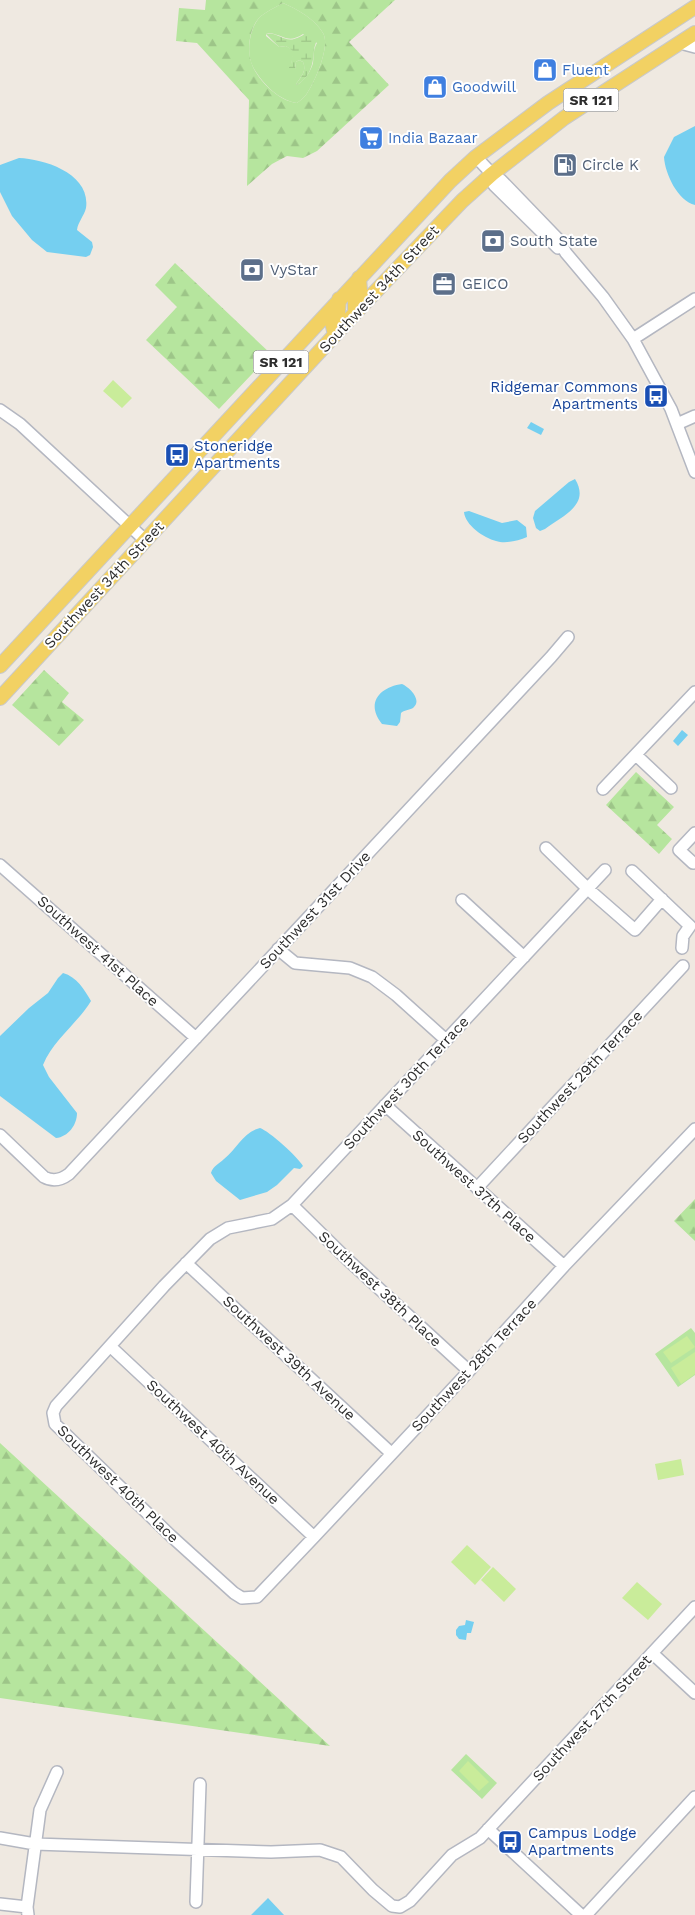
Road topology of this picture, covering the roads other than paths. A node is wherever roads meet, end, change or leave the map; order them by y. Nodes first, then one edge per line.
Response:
1 (695, 7) edge
2 (695, 33) edge
3 (680, 43) junction
4 (695, 47) edge
5 (476, 157) junction
6 (492, 174) junction
7 (358, 278) junction
8 (695, 298) edge
9 (339, 299) junction
10 (355, 313) junction
11 (336, 335) junction
12 (633, 339) junction
13 (0, 410) edge
14 (695, 416) edge
15 (677, 424) junction
16 (695, 472) edge
17 (130, 525) junction
18 (145, 540) junction
19 (568, 637) dead end
20 (0, 666) edge
21 (695, 692) edge
22 (0, 698) edge
23 (636, 755) junction
24 (671, 788) dead end
25 (603, 789) dead end
26 (695, 833) edge
27 (546, 848) dead end
28 (693, 863) dead end
29 (0, 864) edge
30 (605, 870) dead end
31 (632, 872) dead end
32 (588, 889) junction
33 (662, 899) junction
34 (462, 900) dead end
35 (682, 948) dead end
36 (278, 949) junction
37 (524, 957) junction
38 (683, 966) dead end
39 (196, 1038) junction
40 (446, 1040) junction
41 (385, 1105) junction
42 (695, 1129) edge
43 (0, 1135) edge
44 (477, 1188) junction
45 (292, 1205) junction
46 (186, 1264) junction
47 (564, 1266) junction
48 (111, 1347) junction
49 (469, 1371) junction
50 (391, 1453) junction
51 (314, 1537) junction
52 (251, 1598) joint
53 (695, 1607) edge
54 (652, 1653) junction
55 (695, 1692) edge
56 (57, 1772) dead end
57 (200, 1784) dead end
58 (695, 1797) edge
59 (488, 1829) junction
60 (0, 1838) edge
61 (35, 1844) junction
62 (197, 1849) junction
63 (196, 1902) dead end
64 (0, 1904) edge
65 (27, 1911) edge
66 (581, 1915) edge
67 (586, 1915) edge

1 - 5 main road, Southwest 34th Street / SR 121
2 - 3 main road, Southwest 34th Street / SR 121
3 - 4 street
3 - 6 main road, Southwest 34th Street / SR 121
5 - 6 street
5 - 7 main road, Southwest 34th Street / SR 121
6 - 10 main road, Southwest 34th Street / SR 121
6 - 12 street
7 - 9 main road, Southwest 34th Street / SR 121
7 - 10 main road
8 - 12 street
9 - 11 main road
9 - 17 main road, Southwest 34th Street / SR 121
10 - 11 main road, Southwest 34th Street / SR 121
11 - 18 main road, Southwest 34th Street / SR 121
12 - 15 street
13 - 17 street
14 - 15 street
15 - 16 street
17 - 18 street
17 - 20 main road, Southwest 34th Street / SR 121
18 - 22 main road, Southwest 34th Street / SR 121
19 - 36 street, Southwest 31st Drive
21 - 23 street
23 - 24 street
23 - 25 street
26 - 28 street
27 - 32 street
29 - 39 street, Southwest 41st Place
30 - 32 street, Southwest 30th Terrace
31 - 33 street
32 - 33 street
32 - 37 street, Southwest 30th Terrace
33 - 35 street
34 - 37 street
36 - 39 street, Southwest 31st Drive
36 - 40 street
37 - 40 street, Southwest 30th Terrace
38 - 44 street, Southwest 29th Terrace
39 - 43 street, Southwest 31st Drive
40 - 41 street, Southwest 30th Terrace
41 - 44 street, Southwest 37th Place
41 - 45 street, Southwest 30th Terrace
42 - 47 street, Southwest 28th Terrace
44 - 47 street, Southwest 37th Place
45 - 46 street, Southwest 30th Terrace
45 - 49 street, Southwest 38th Place
46 - 48 street, Southwest 40th Place
46 - 50 street, Southwest 39th Avenue
47 - 49 street, Southwest 28th Terrace
48 - 51 street, Southwest 40th Avenue
48 - 52 street, Southwest 40th Place
49 - 50 street, Southwest 28th Terrace
50 - 51 street, Southwest 28th Terrace
51 - 52 street, Southwest 28th Terrace
53 - 54 street, Southwest 27th Street
54 - 55 street
54 - 59 street, Southwest 27th Street
56 - 61 street
57 - 62 street
58 - 67 street
59 - 62 street, Southwest 27th Street
59 - 66 street
60 - 61 street
61 - 62 street
61 - 65 street
62 - 63 street
64 - 65 street

